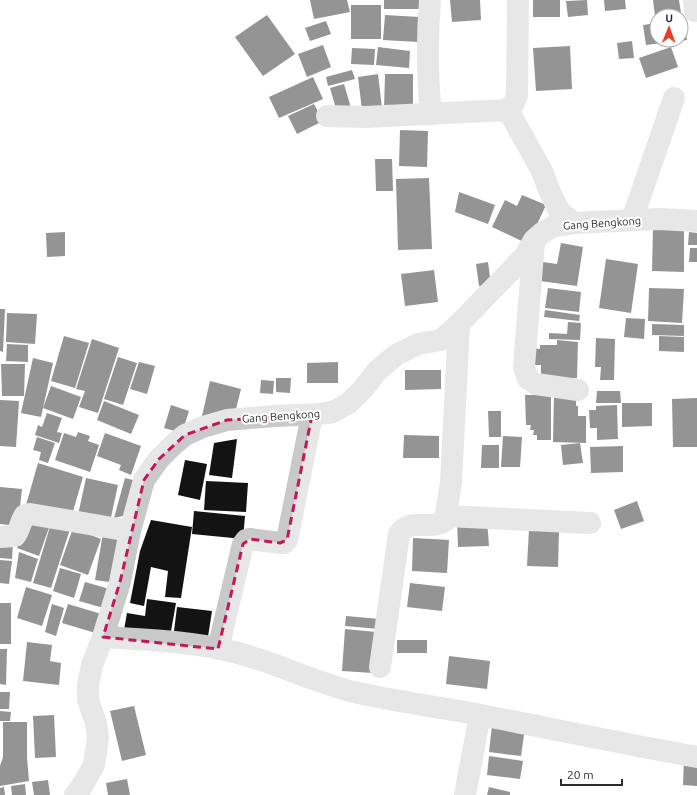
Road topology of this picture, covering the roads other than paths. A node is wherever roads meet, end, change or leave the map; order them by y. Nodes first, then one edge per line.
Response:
1 (430, 0) edge
2 (518, 0) edge
3 (674, 98) dead end
4 (508, 110) junction
5 (431, 114) junction
6 (327, 116) dead end
7 (632, 220) junction
8 (697, 221) edge
9 (574, 223) junction
10 (534, 240) junction
11 (459, 324) junction
12 (578, 390) dead end
13 (312, 415) junction
14 (446, 516) junction
15 (590, 523) dead end
16 (130, 531) junction
17 (0, 537) edge
18 (103, 637) junction
19 (218, 649) junction
20 (380, 668) dead end
21 (480, 715) junction
22 (697, 757) edge
23 (75, 795) edge
24 (465, 795) edge

1 - 5 street
2 - 4 street
3 - 7 street
4 - 5 street
4 - 9 street
5 - 6 street
7 - 8 street, Gang Bengkong
7 - 9 street, Gang Bengkong
9 - 10 street, Gang Bengkong
10 - 11 street, Gang Bengkong
10 - 12 street
11 - 13 street, Gang Bengkong
11 - 14 street
13 - 16 street, Gang Bengkong
13 - 19 street
14 - 15 street
14 - 20 street
16 - 17 street
16 - 18 street, Gang Bengkong
18 - 19 street
18 - 23 street, Gang Bengkong
19 - 21 street
21 - 22 street
21 - 24 street

